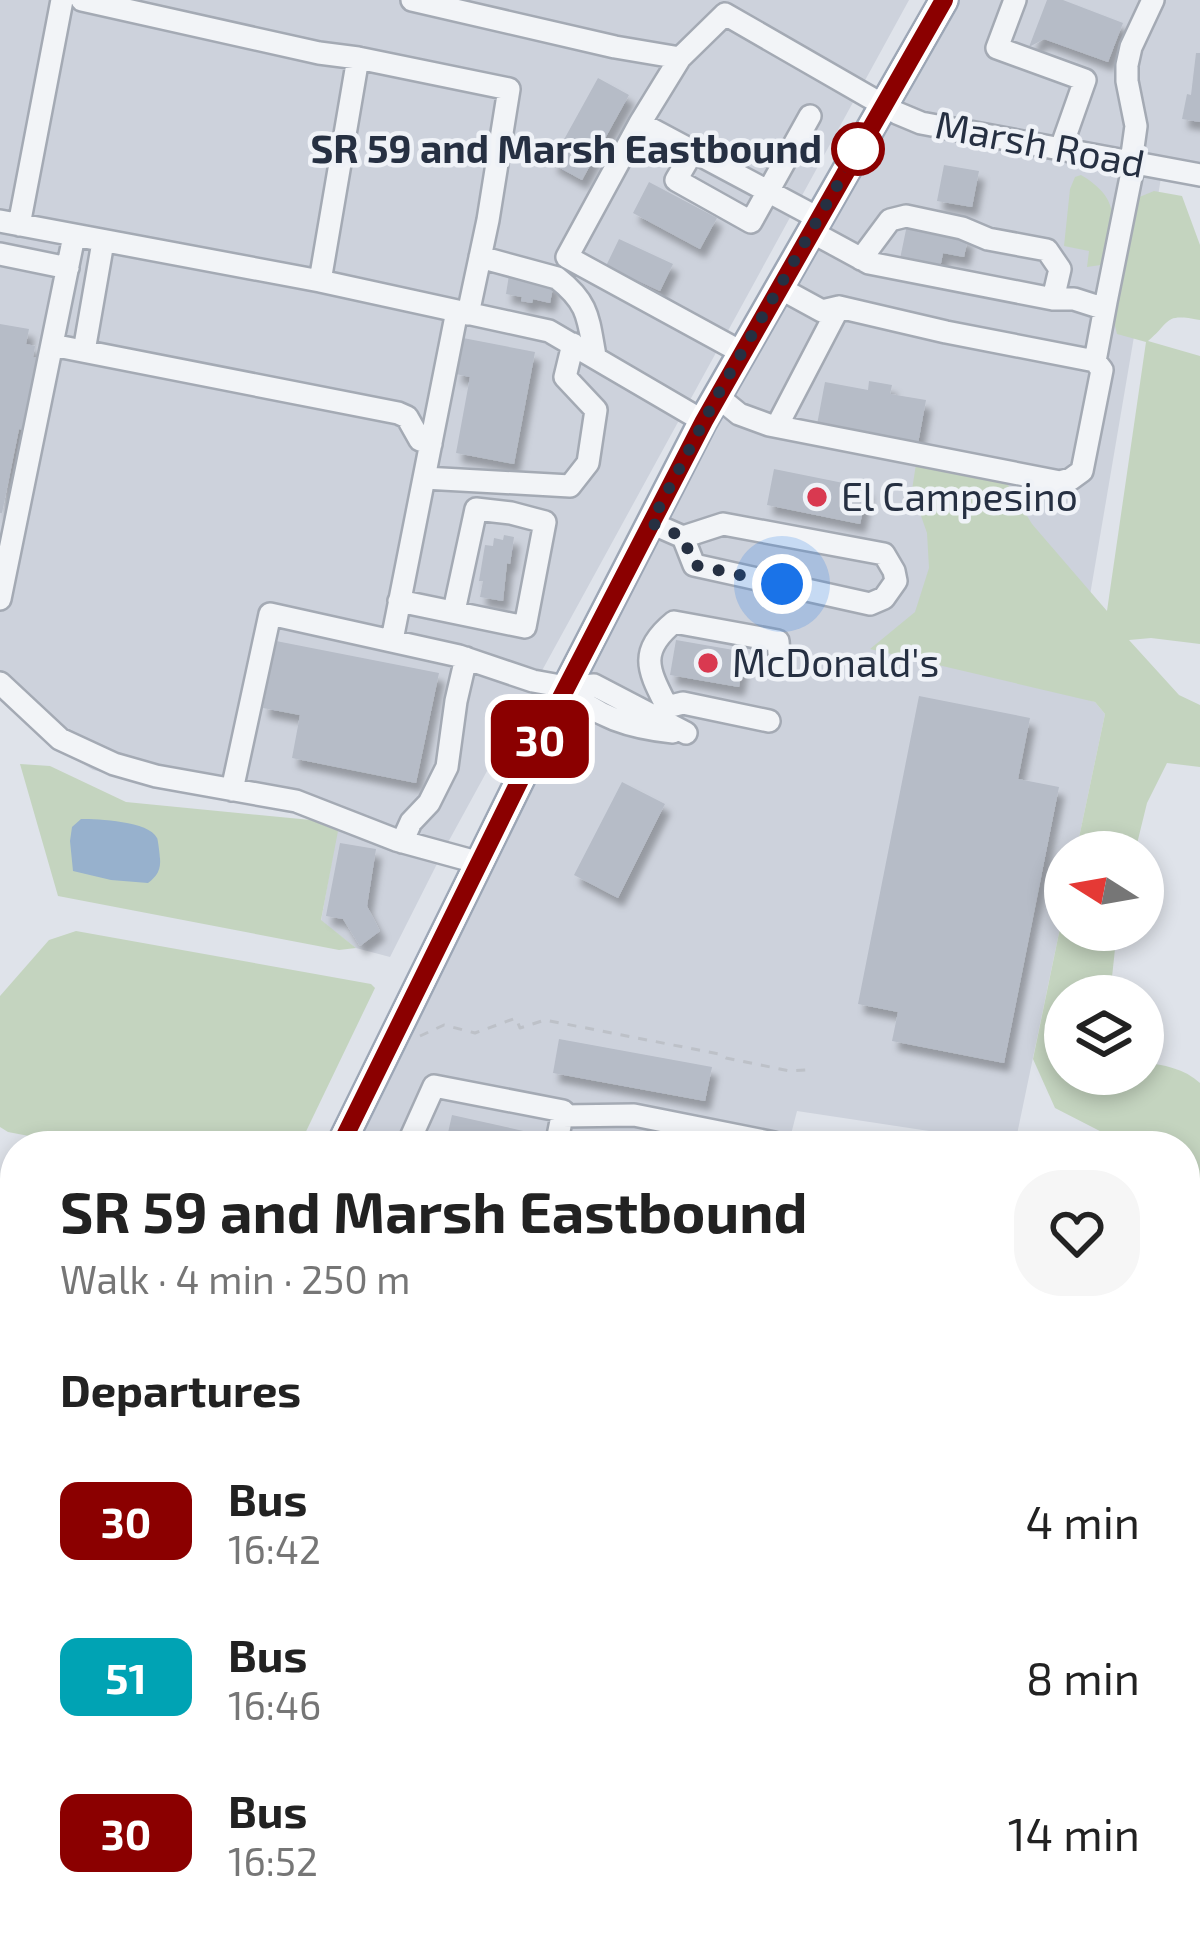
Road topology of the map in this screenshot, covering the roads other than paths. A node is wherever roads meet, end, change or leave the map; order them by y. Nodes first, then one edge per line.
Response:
1 (62, 0) edge
2 (82, 0) edge
3 (944, 0) edge
4 (1015, 0) edge
5 (1153, 0) edge
6 (418, 1) edge
7 (733, 7) edge
8 (358, 58) junction
9 (680, 58) junction
10 (883, 105) junction
11 (811, 116) dead end
12 (640, 123) junction
13 (1061, 148) junction
14 (693, 151) junction
15 (1132, 162) junction
16 (1200, 175) edge
17 (768, 191) junction
18 (9, 223) edge
19 (814, 225) junction
20 (74, 236) junction
21 (104, 242) junction
22 (0, 254) edge
23 (480, 257) junction
24 (861, 259) junction
25 (68, 268) junction
26 (320, 280) junction
27 (778, 287) junction
28 (1053, 299) junction
29 (1106, 302) junction
30 (839, 307) junction
31 (463, 312) junction
32 (573, 344) junction
33 (52, 346) junction
34 (84, 351) junction
35 (741, 352) junction
36 (595, 356) junction
37 (1095, 361) junction
38 (710, 408) junction
39 (778, 426) junction
40 (431, 444) junction
41 (424, 478) junction
42 (651, 523) junction
43 (683, 537) junction
44 (0, 599) edge
45 (400, 602) junction
46 (454, 611) junction
47 (392, 640) junction
48 (466, 658) junction
49 (780, 665) dead end
50 (0, 683) edge
51 (566, 687) junction
52 (662, 713) junction
53 (769, 721) dead end
54 (232, 790) junction
55 (402, 842) junction
56 (480, 863) junction
57 (562, 1117) junction
58 (347, 1131) edge
59 (414, 1131) edge
60 (559, 1131) edge
61 (697, 1131) edge

1 - 18 street
2 - 8 street
3 - 10 main road
4 - 13 street
5 - 15 street
6 - 9 street
7 - 9 street
7 - 10 street, Marsh Road
8 - 23 street
8 - 26 street
9 - 12 street
10 - 13 street, Marsh Road
10 - 19 main road
11 - 17 street
12 - 14 street
12 - 35 street
13 - 15 street, Marsh Road
14 - 17 street
14 - 17 street
15 - 16 street, Marsh Road
15 - 29 street
17 - 19 street
18 - 20 street
19 - 24 street
19 - 27 main road
20 - 21 street
20 - 25 street
21 - 26 street
21 - 34 street
22 - 25 street
23 - 31 street
23 - 36 street
24 - 28 street
24 - 28 street
25 - 33 street
26 - 31 street
27 - 30 street
27 - 35 main road
28 - 29 street
29 - 37 street
30 - 37 street
30 - 39 street
31 - 32 street
31 - 40 street
32 - 36 street
32 - 41 street
33 - 34 street
33 - 44 street
34 - 40 street
35 - 38 main road
36 - 38 street
37 - 39 street
38 - 39 street
38 - 42 main road
40 - 41 street
41 - 45 street
42 - 43 street
42 - 51 main road
43 - 43 street
45 - 46 street
45 - 47 street
46 - 46 street
47 - 48 street
47 - 54 street
48 - 51 street
48 - 55 street
49 - 52 street
50 - 54 street
51 - 52 street
51 - 52 street
51 - 56 main road
52 - 53 street
54 - 55 street
55 - 56 street
56 - 58 main road
57 - 59 street
57 - 60 street
57 - 61 street

